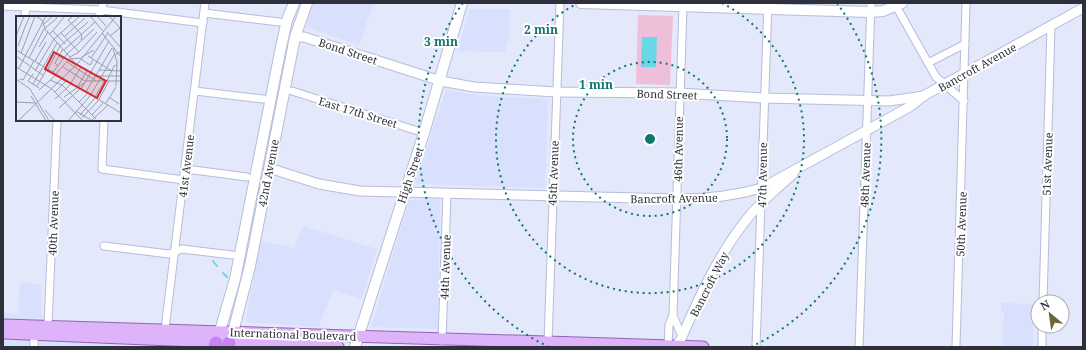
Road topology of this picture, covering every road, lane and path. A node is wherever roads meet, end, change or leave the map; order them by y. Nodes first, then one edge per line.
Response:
1 (205, 3) edge
2 (294, 3) edge
3 (307, 3) edge
4 (462, 3) edge
5 (560, 3) edge
6 (581, 3) edge
7 (966, 3) edge
8 (899, 4) edge
9 (26, 5) edge
10 (3, 6) edge
11 (682, 6) junction
12 (768, 6) edge
13 (870, 8) edge
14 (1083, 8) edge
15 (101, 10) edge
16 (204, 13) junction
17 (25, 16) edge
18 (279, 22) dead end
19 (202, 23) junction
20 (1051, 26) junction
21 (295, 37) junction
22 (965, 44) junction
23 (280, 52) junction
24 (928, 63) junction
25 (965, 74) junction
26 (440, 80) junction
27 (945, 85) junction
28 (195, 91) junction
29 (292, 91) dead end
30 (556, 92) junction
31 (679, 93) junction
32 (925, 95) junction
33 (764, 98) junction
34 (263, 100) dead end
35 (867, 100) junction
36 (964, 101) junction
37 (57, 121) edge
38 (104, 121) edge
39 (266, 123) junction
40 (866, 130) junction
41 (424, 133) junction
42 (805, 164) junction
43 (186, 168) junction
44 (269, 168) junction
45 (247, 178) dead end
46 (184, 180) junction
47 (762, 188) junction
48 (404, 192) junction
49 (447, 193) junction
50 (553, 197) junction
51 (677, 199) junction
52 (762, 204) junction
53 (104, 246) dead end
54 (176, 252) junction
55 (232, 255) dead end
56 (1043, 294) edge
57 (673, 316) junction
58 (3, 325) edge
59 (48, 325) junction
60 (165, 329) junction
61 (3, 333) edge
62 (34, 334) junction
63 (1042, 334) edge
64 (682, 336) junction
65 (442, 340) junction
66 (228, 342) edge
67 (356, 342) edge
68 (548, 342) junction
69 (125, 343) edge
70 (34, 347) edge
71 (338, 347) edge
72 (673, 347) edge
73 (703, 347) edge
74 (756, 347) edge
75 (859, 347) edge
76 (956, 347) edge
77 (1042, 347) edge

1 - 16 street, 41st Avenue
2 - 23 main road, 42nd Avenue
3 - 21 main road, 42nd Avenue
4 - 26 main road, High Street
5 - 30 street, 45th Avenue
6 - 11 main road
7 - 22 street, 50th Avenue
8 - 13 main road
8 - 24 street
9 - 10 street
9 - 15 street
9 - 17 street
11 - 12 main road
11 - 31 street, 46th Avenue
12 - 13 main road
12 - 33 street, 47th Avenue
13 - 35 street, 48th Avenue
14 - 20 street, Bancroft Avenue
15 - 19 street
16 - 18 street
16 - 19 street, 41st Avenue
19 - 28 street, 41st Avenue
20 - 25 street, Bancroft Avenue
20 - 56 street, 51st Avenue
21 - 23 main road
21 - 26 street, Bond Street
21 - 44 main road, 42nd Avenue
22 - 24 street
22 - 25 street, 50th Avenue
23 - 39 main road, 42nd Avenue
24 - 27 street
25 - 27 street, Bancroft Avenue
25 - 36 street, 50th Avenue
26 - 30 street, Bond Street
26 - 41 main road, High Street
27 - 32 street, Bancroft Avenue
27 - 36 street
28 - 34 street
28 - 43 street, 41st Avenue
29 - 41 street, East 17th Street
30 - 31 street, Bond Street
30 - 50 street, 45th Avenue
31 - 33 street, Bond Street
31 - 51 street, 46th Avenue
32 - 35 street, Bond Street
32 - 40 street, Bancroft Avenue
33 - 35 street, Bond Street
33 - 47 street, 47th Avenue
35 - 40 street, 48th Avenue
36 - 76 street, 50th Avenue
37 - 59 street, 40th Avenue
38 - 46 street
39 - 44 main road
39 - 66 main road, 42nd Avenue
40 - 42 street, Bancroft Avenue
40 - 75 street, 48th Avenue
41 - 48 main road, High Street
42 - 47 street, Bancroft Avenue
42 - 52 street, Bancroft Way
43 - 45 street
43 - 46 street, 41st Avenue
44 - 48 street, Bancroft Avenue
44 - 66 main road, 42nd Avenue
46 - 54 street, 41st Avenue
47 - 51 street, Bancroft Avenue
47 - 52 street, 47th Avenue
48 - 49 street, Bancroft Avenue
48 - 67 main road, High Street
49 - 50 street, Bancroft Avenue
49 - 65 street, 44th Avenue
50 - 51 street, Bancroft Avenue
50 - 68 street, 45th Avenue
51 - 57 street, 46th Avenue
52 - 64 street, Bancroft Way
52 - 74 street, 47th Avenue
53 - 54 street
54 - 55 street
54 - 60 street, 41st Avenue
57 - 64 street, 46th Avenue
57 - 72 street, 46th Avenue
58 - 59 main road, International Boulevard
59 - 60 main road, International Boulevard
60 - 66 main road, International Boulevard
61 - 62 main road, International Boulevard
62 - 69 main road, International Boulevard
62 - 70 street
63 - 77 street
64 - 72 street
65 - 67 main road, International Boulevard
65 - 68 main road, International Boulevard
66 - 67 main road, International Boulevard
66 - 69 main road, International Boulevard
66 - 71 main road, International Boulevard
68 - 72 main road, International Boulevard
72 - 73 main road, International Boulevard

